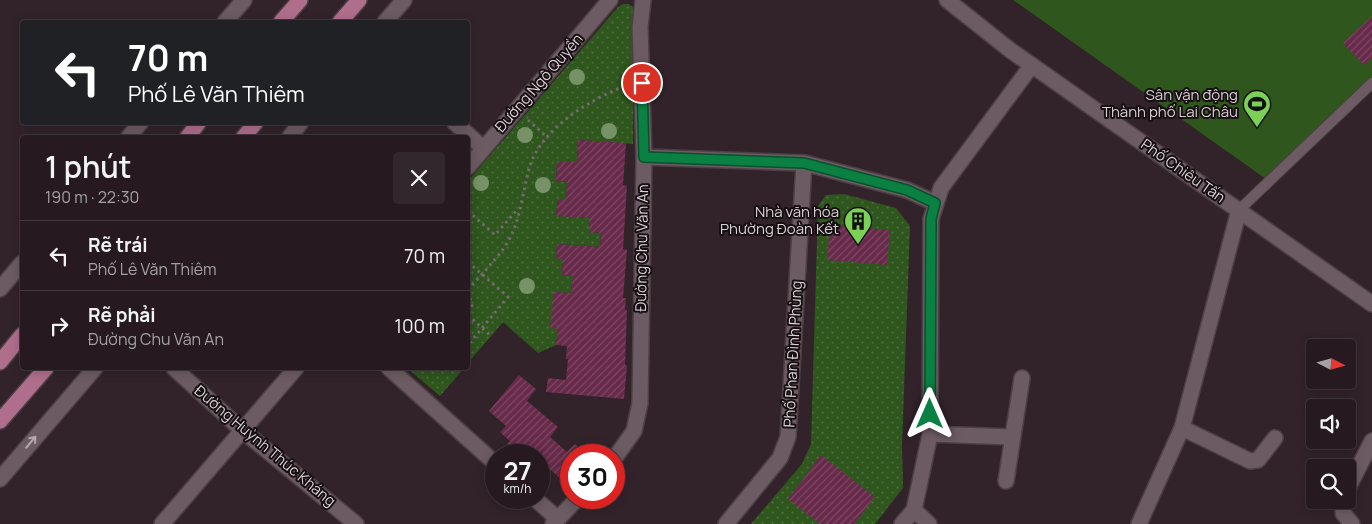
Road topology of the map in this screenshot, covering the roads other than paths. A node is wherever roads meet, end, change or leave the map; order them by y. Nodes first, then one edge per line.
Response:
1 (244, 0) edge
2 (300, 0) edge
3 (359, 0) edge
4 (404, 0) edge
5 (610, 0) edge
6 (643, 0) edge
7 (947, 0) edge
8 (227, 20) edge
9 (283, 20) edge
10 (342, 20) edge
11 (387, 20) edge
12 (1032, 65) junction
13 (1372, 83) edge
14 (139, 125) edge
15 (254, 125) edge
16 (457, 125) edge
17 (130, 135) edge
18 (245, 135) edge
19 (468, 135) edge
20 (470, 136) edge
21 (483, 148) junction
22 (644, 157) junction
23 (804, 163) junction
24 (470, 164) edge
25 (935, 203) junction
26 (1239, 210) junction
27 (20, 265) edge
28 (0, 289) edge
29 (1372, 304) edge
30 (20, 338) edge
31 (0, 362) edge
32 (44, 370) edge
33 (93, 370) edge
34 (176, 370) edge
35 (294, 370) edge
36 (391, 370) edge
37 (1022, 378) dead end
38 (0, 421) edge
39 (1182, 428) junction
40 (242, 430) junction
41 (930, 434) junction
42 (1012, 437) junction
43 (1276, 438) dead end
44 (1372, 441) edge
45 (625, 444) edge
46 (485, 454) edge
47 (1356, 472) edge
48 (0, 479) edge
49 (1006, 481) dead end
50 (544, 509) edge
51 (568, 509) edge
52 (1343, 509) edge
53 (914, 510) junction
54 (556, 522) edge
55 (162, 524) edge
56 (356, 524) edge
57 (726, 524) edge
58 (902, 524) edge
59 (929, 524) edge
60 (1139, 524) edge
61 (1352, 524) edge

1 - 8 street
2 - 9 highway
3 - 10 highway
4 - 11 street
5 - 21 street, Đường Ngô Quyền
6 - 22 street, Đường Chu Văn An
7 - 12 street, Phố Chiêu Tấn
12 - 25 street
12 - 26 street, Phố Chiêu Tấn
13 - 26 lane
14 - 17 street
15 - 18 highway
16 - 19 street
20 - 21 street
21 - 24 street, Đường Ngô Quyền
22 - 23 street
22 - 45 street, Đường Chu Văn An
23 - 25 street
23 - 57 street, Phố Phan Đình Phùng
25 - 41 street
26 - 29 street, Phố Chiêu Tấn
26 - 39 street
27 - 28 street
30 - 31 highway
32 - 38 highway
48 -> 33 street
34 - 40 street, Đường Huỳnh Thúc Kháng
35 - 40 street
36 - 46 street
37 - 42 street
39 - 43 street
39 - 60 street
40 - 55 street
40 - 56 street, Đường Huỳnh Thúc Kháng
41 - 42 street
41 - 53 street
42 - 49 street
44 - 47 street
50 - 54 street
51 - 54 street
52 - 61 street
53 - 58 street
53 - 59 street

